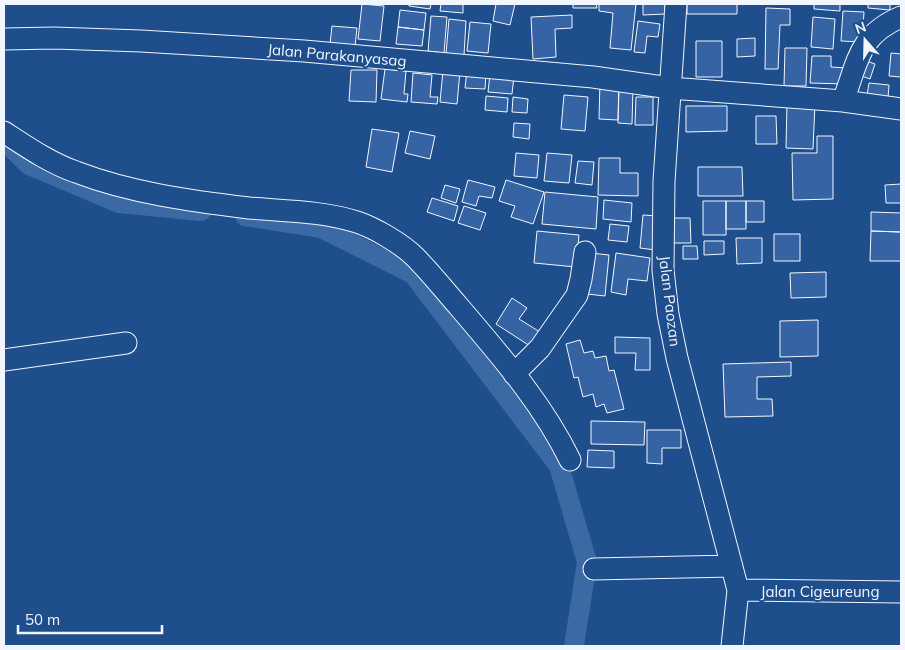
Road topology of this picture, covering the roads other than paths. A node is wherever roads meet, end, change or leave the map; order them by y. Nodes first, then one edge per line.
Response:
1 (676, 4) edge
2 (901, 17) edge
3 (4, 38) edge
4 (670, 88) junction
5 (843, 101) junction
6 (901, 109) edge
7 (4, 132) edge
8 (585, 252) dead end
9 (126, 343) dead end
10 (4, 360) edge
11 (514, 374) junction
12 (570, 460) dead end
13 (731, 566) junction
14 (594, 569) dead end
15 (738, 590) junction
16 (901, 592) edge
17 (732, 646) edge

1 - 4 street, Jalan Paozan
2 - 5 street
3 - 4 street, Jalan Parakanyasag
4 - 5 street, Jalan Parakanyasag
4 - 13 street, Jalan Paozan
5 - 6 street, Jalan Parakanyasag
7 - 11 street
8 - 11 street
9 - 10 street
11 - 12 street
13 - 14 street
13 - 15 street, Jalan Paozan
15 - 16 street, Jalan Cigeureung
15 - 17 street

